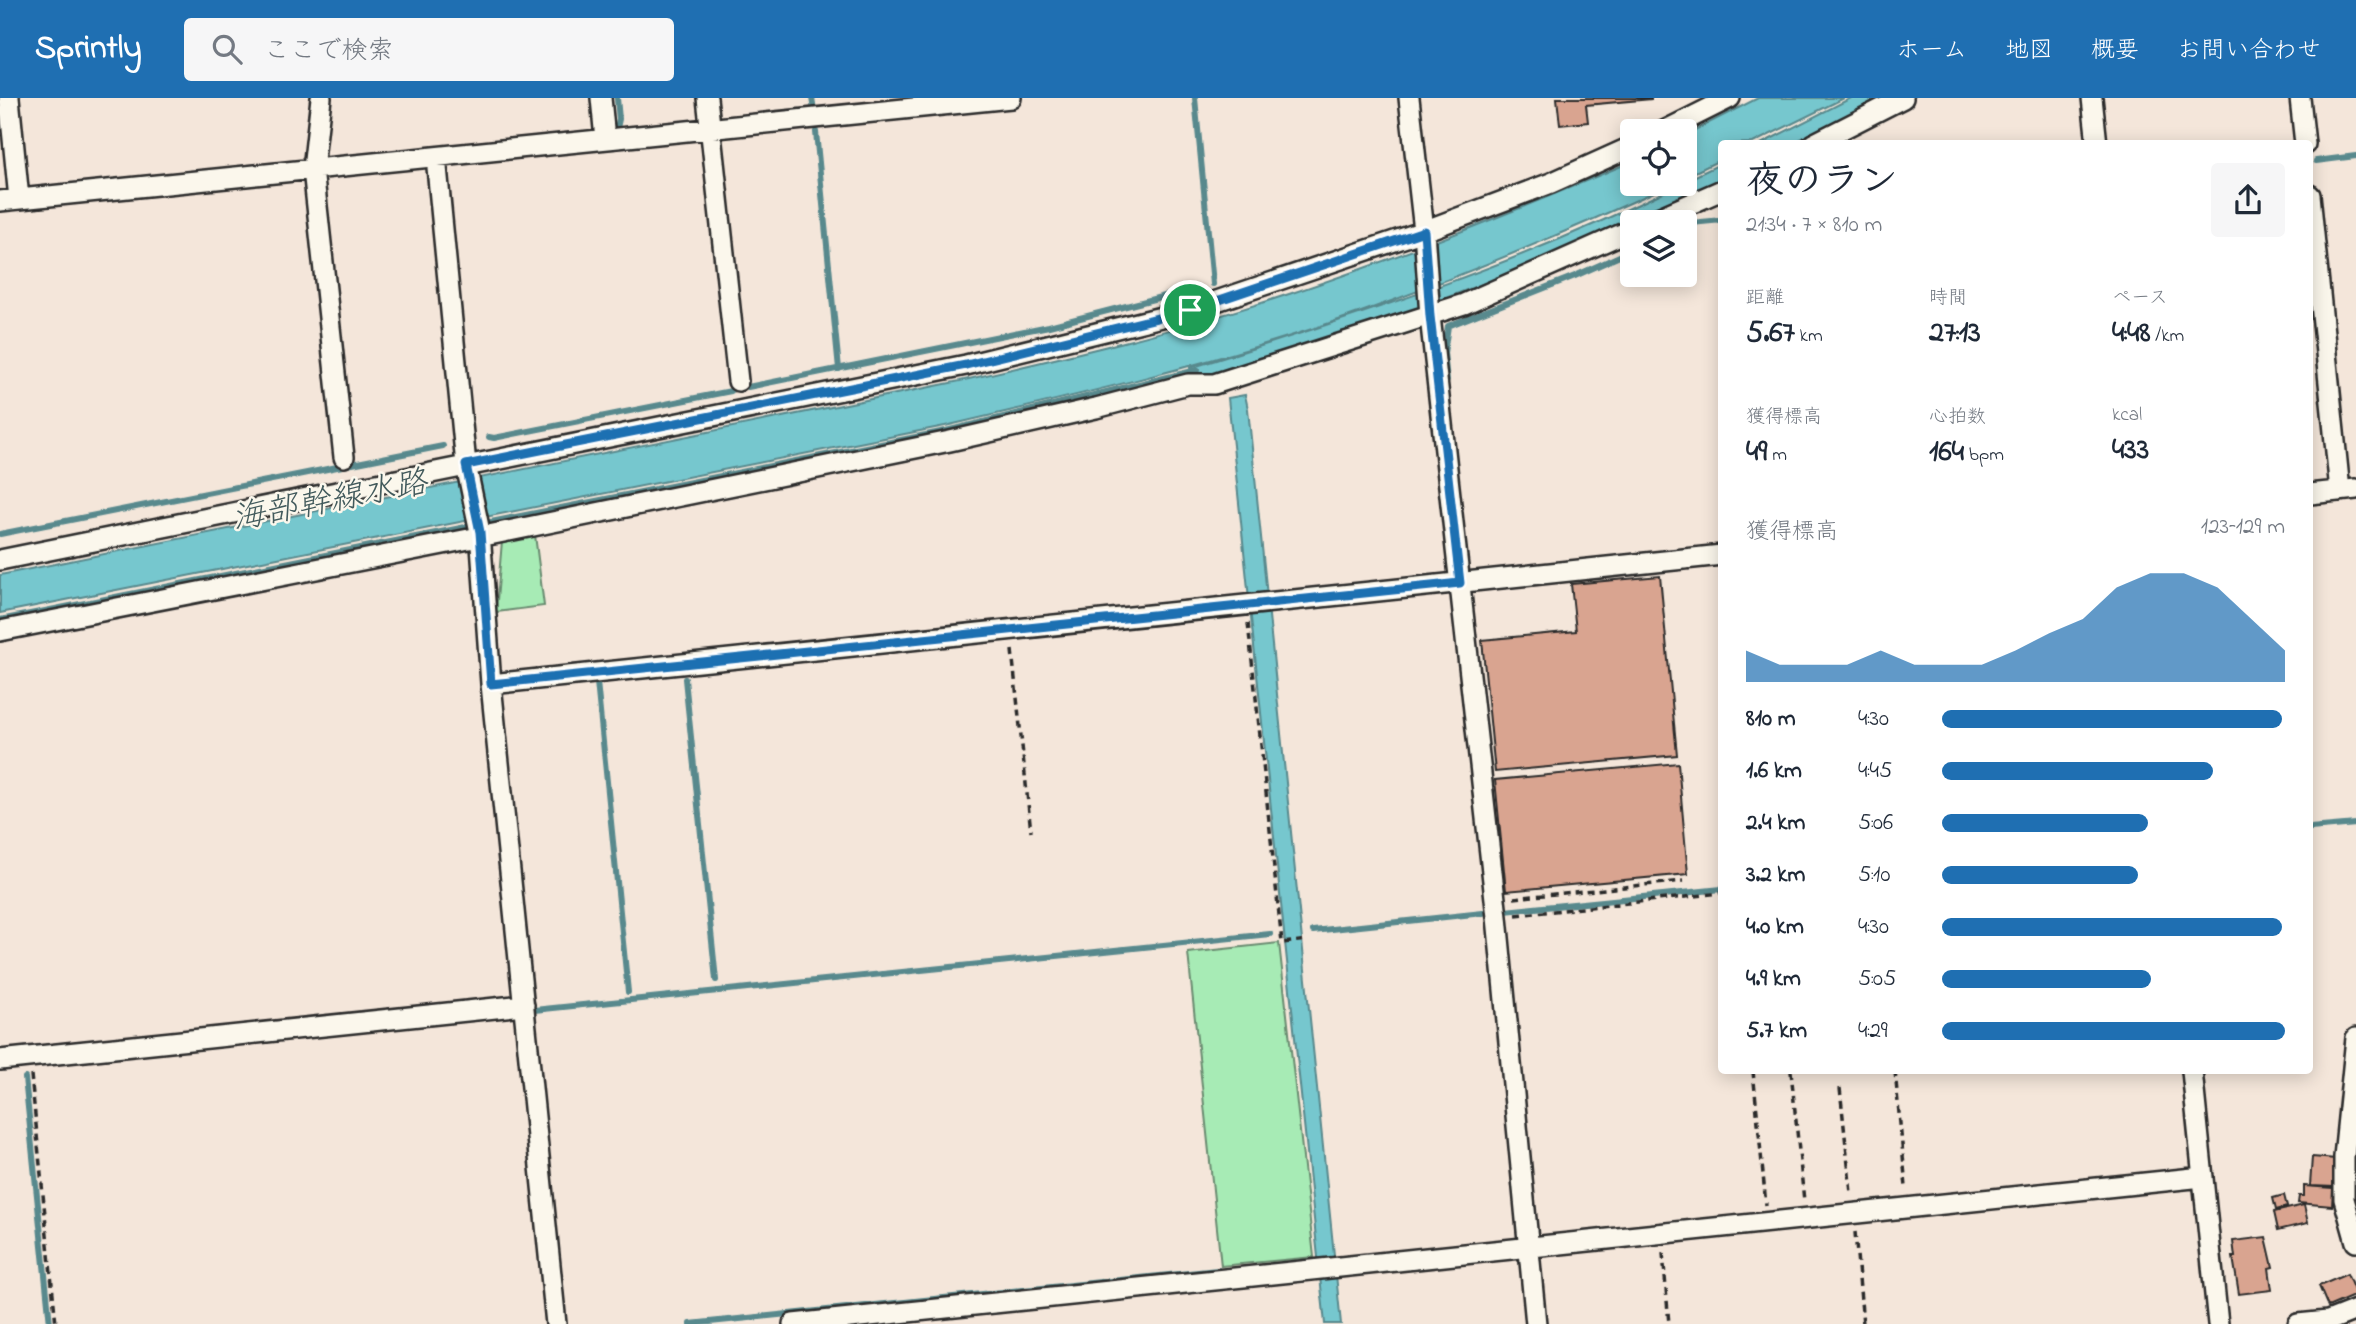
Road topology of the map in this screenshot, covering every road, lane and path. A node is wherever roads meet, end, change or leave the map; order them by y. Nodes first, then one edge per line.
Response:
1 (9, 98) edge
2 (320, 98) edge
3 (601, 98) edge
4 (708, 98) edge
5 (1011, 98) edge
6 (1409, 98) edge
7 (1730, 98) edge
8 (1903, 98) edge
9 (2092, 98) edge
10 (2300, 98) edge
11 (1688, 119) edge
12 (711, 129) junction
13 (605, 139) junction
14 (1821, 140) edge
15 (2097, 140) edge
16 (2305, 140) edge
17 (1620, 152) edge
18 (436, 157) junction
19 (313, 169) junction
20 (1718, 192) edge
21 (10, 200) edge
22 (1676, 210) edge
23 (2313, 218) edge
24 (1424, 231) junction
25 (1620, 235) edge
26 (1430, 314) junction
27 (738, 381) dead end
28 (344, 457) dead end
29 (466, 465) junction
30 (2348, 490) edge
31 (2313, 494) edge
32 (479, 535) junction
33 (1718, 555) edge
34 (0, 560) edge
35 (1460, 583) junction
36 (1247, 605) junction
37 (1009, 630) junction
38 (0, 631) edge
39 (491, 684) junction
40 (1031, 832) dead end
41 (1684, 881) dead end
42 (1718, 893) edge
43 (1496, 909) junction
44 (1307, 940) dead end
45 (524, 1005) junction
46 (2356, 1038) edge
47 (29, 1057) junction
48 (0, 1060) edge
49 (1753, 1074) edge
50 (1791, 1074) edge
51 (1895, 1074) edge
52 (2192, 1074) edge
53 (2203, 1177) junction
54 (1908, 1209) junction
55 (1805, 1219) junction
56 (1768, 1223) junction
57 (1661, 1235) junction
58 (2356, 1242) edge
59 (1528, 1248) junction
60 (2356, 1310) edge
61 (56, 1324) edge
62 (556, 1324) edge
63 (793, 1324) edge
64 (1536, 1324) edge
65 (1669, 1324) edge
66 (2218, 1324) edge
67 (2298, 1324) edge

1 - 21 street
2 - 19 street
3 - 13 street
4 - 12 street
5 - 12 street
6 - 24 street
7 - 11 street
8 - 14 street
9 - 15 street
10 - 16 street
12 - 13 street
12 - 27 street
13 - 18 street
17 - 24 street
18 - 19 street
18 - 29 street
19 - 21 street
19 - 28 street
20 - 22 street
23 - 30 street
24 - 26 street
24 - 29 street
25 - 26 street
26 - 32 street
26 - 35 street
29 - 32 street
29 - 34 street
30 - 31 street
32 - 38 street
32 - 39 street
33 - 35 street
35 - 36 street
35 - 43 street
36 - 37 street
36 - 44 path
37 - 39 street
37 - 40 path
39 - 45 street
41 - 43 path
42 - 43 path
43 - 59 street
45 - 47 street
45 - 62 street
46 - 58 street
47 - 48 street
47 - 61 path
49 - 56 path
50 - 55 path
51 - 54 path
52 - 53 street
53 - 54 street
53 - 66 street
54 - 55 street
55 - 56 street
56 - 57 street
57 - 59 street
57 - 65 path
59 - 63 street
59 - 64 street
60 - 67 street

